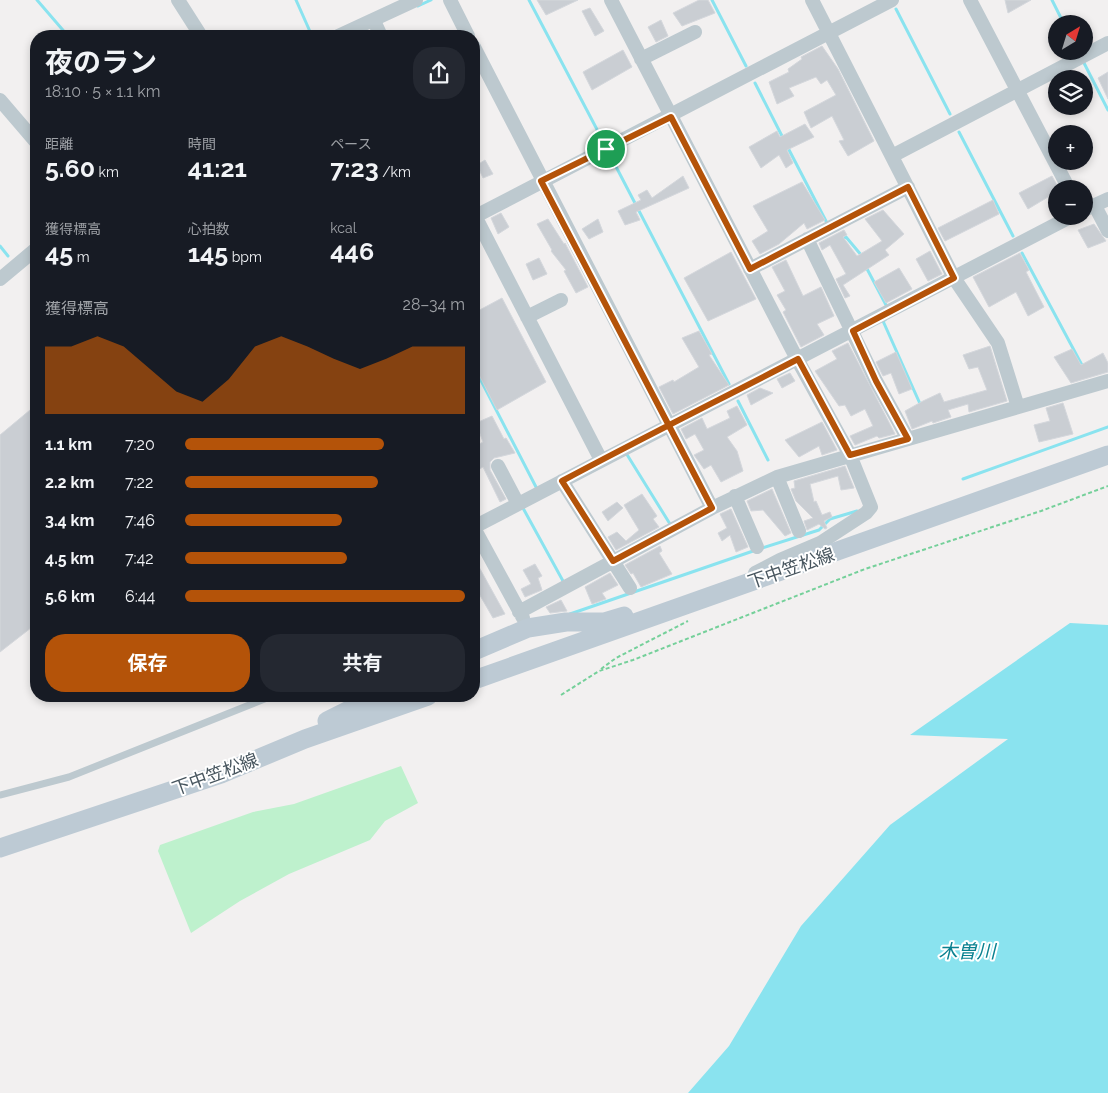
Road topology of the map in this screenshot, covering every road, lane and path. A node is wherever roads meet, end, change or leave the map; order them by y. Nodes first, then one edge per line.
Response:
1 (178, 0) edge
2 (416, 0) edge
3 (450, 0) edge
4 (611, 0) edge
5 (812, 0) edge
6 (892, 0) edge
7 (970, 0) edge
8 (399, 3) edge
9 (374, 21) junction
10 (197, 30) edge
11 (352, 30) edge
12 (379, 30) edge
13 (465, 30) edge
14 (695, 32) dead end
15 (830, 34) junction
16 (1108, 43) edge
17 (480, 59) edge
18 (641, 59) junction
19 (1015, 91) junction
20 (0, 100) edge
21 (671, 117) junction
22 (30, 135) edge
23 (892, 156) junction
24 (1063, 180) edge
25 (541, 181) junction
26 (908, 187) junction
27 (1108, 199) edge
28 (1093, 206) edge
29 (480, 213) edge
30 (1093, 213) edge
31 (1055, 225) edge
32 (480, 227) edge
33 (1108, 231) edge
34 (807, 239) junction
35 (30, 254) edge
36 (750, 269) junction
37 (954, 278) junction
38 (0, 279) edge
39 (561, 300) dead end
40 (527, 317) junction
41 (853, 331) junction
42 (798, 359) junction
43 (1108, 381) edge
44 (1018, 407) junction
45 (670, 425) junction
46 (908, 439) junction
47 (850, 455) junction
48 (1108, 455) edge
49 (601, 460) junction
50 (498, 466) dead end
51 (777, 477) junction
52 (562, 481) junction
53 (1108, 486) edge
54 (735, 496) junction
55 (518, 504) junction
56 (712, 508) junction
57 (480, 525) edge
58 (799, 531) dead end
59 (480, 539) edge
60 (757, 546) dead end
61 (613, 561) junction
62 (745, 584) junction
63 (630, 588) dead end
64 (674, 610) junction
65 (692, 619) dead end
66 (524, 620) junction
67 (480, 647) edge
68 (599, 671) junction
69 (480, 678) edge
70 (561, 695) dead end
71 (257, 702) edge
72 (365, 702) edge
73 (411, 702) edge
74 (305, 739) junction
75 (0, 795) edge
76 (64, 825) junction
77 (0, 837) edge
78 (0, 848) edge

1 - 10 street
2 - 8 street
3 - 13 street
4 - 18 street
5 - 15 street
6 - 15 street
7 - 19 street
8 - 9 street
9 - 11 street
9 - 12 street
14 - 18 street
15 - 21 street
15 - 23 street
16 - 19 street
17 - 25 street
18 - 21 street
19 - 23 street
19 - 24 street
20 - 22 street
21 - 25 street
21 - 36 street
23 - 26 street
25 - 29 street
25 - 45 street
26 - 34 street
26 - 37 street
27 - 28 street
30 - 33 street
31 - 37 street
32 - 40 street
34 - 36 street
34 - 41 street
35 - 38 street
36 - 42 street
37 - 41 street
37 - 44 street
39 - 40 street
40 - 49 street
41 - 42 street
41 - 46 street
42 - 45 street
42 - 47 street
43 - 44 street
44 - 46 street
45 - 49 street
45 - 56 street
46 - 47 street
47 - 51 street
47 - 62 street
48 - 62 main road, 下中笠松線
49 - 52 street
50 - 55 street
51 - 54 street
51 - 58 street
52 - 55 street
52 - 61 street
53 - 68 path
54 - 56 street
54 - 60 street
55 - 57 street
56 - 61 street
59 - 66 street
61 - 63 street
61 - 66 street
62 - 64 main road, 下中笠松線
64 - 66 main road
64 - 69 main road, 下中笠松線
65 - 68 path
66 - 67 main road
68 - 70 path
71 - 75 lane
72 - 74 main road
73 - 74 main road, 下中笠松線
74 - 76 main road, 下中笠松線
76 - 77 main road
76 - 78 main road, 下中笠松線

